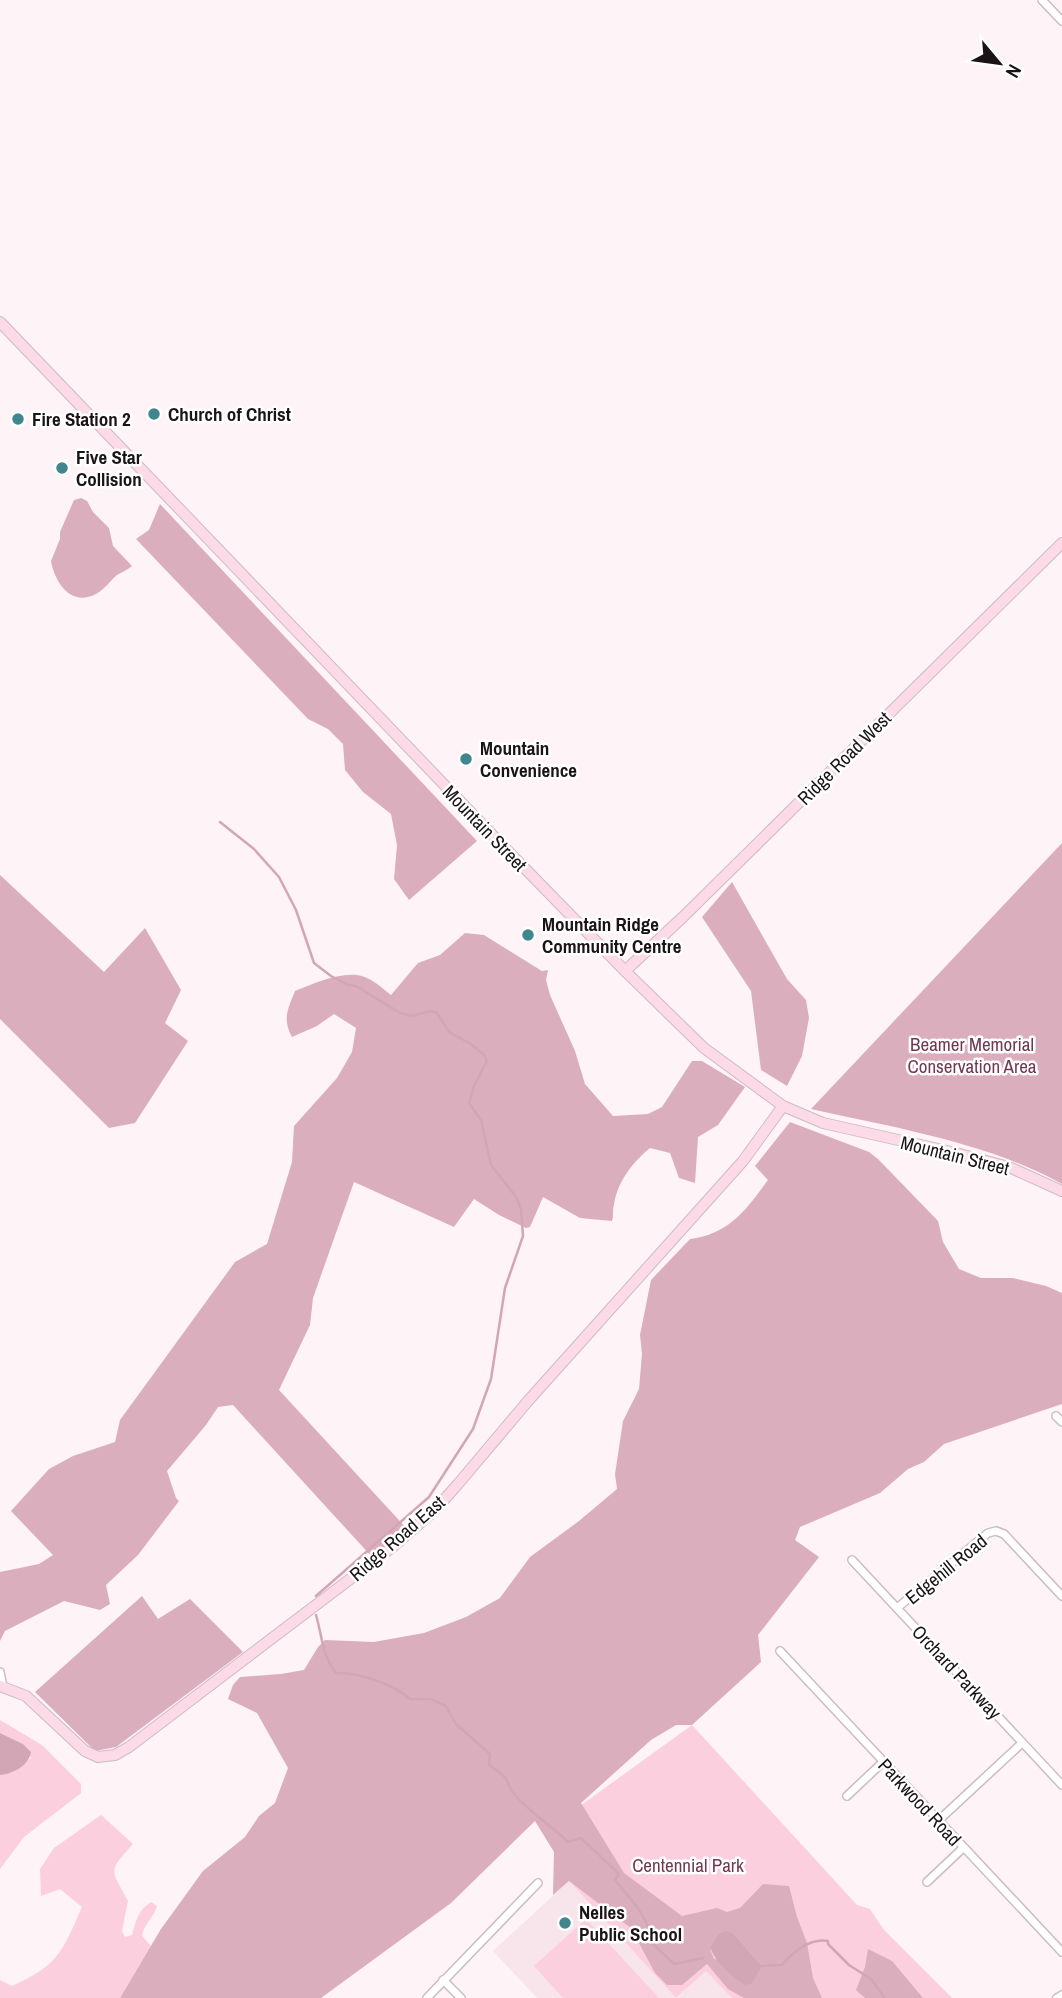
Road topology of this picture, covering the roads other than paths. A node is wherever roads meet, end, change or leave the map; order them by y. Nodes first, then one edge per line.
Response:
1 (1042, 0) edge
2 (1062, 21) edge
3 (0, 322) edge
4 (1062, 544) edge
5 (625, 971) junction
6 (783, 1107) junction
7 (1062, 1191) edge
8 (852, 1560) dead end
9 (1062, 1596) edge
10 (897, 1608) junction
11 (780, 1651) dead end
12 (0, 1672) edge
13 (2, 1687) edge
14 (1022, 1743) junction
15 (883, 1762) junction
16 (1062, 1785) edge
17 (847, 1796) dead end
18 (939, 1819) junction
19 (963, 1848) junction
20 (926, 1882) dead end
21 (538, 1883) dead end
22 (1062, 1952) edge
23 (443, 1980) junction
24 (1062, 1995) edge
25 (427, 1998) edge
26 (461, 1998) edge
27 (1058, 1998) edge

1 - 2 street
3 - 5 main road, Mountain Street
4 - 5 main road, Ridge Road West
5 - 6 main road, Mountain Street
6 - 7 main road, Mountain Street
6 - 13 main road, Ridge Road East
8 - 10 street, Orchard Parkway
9 - 10 street, Edgehill Road
10 - 14 street, Orchard Parkway
11 - 15 street, Parkwood Road
12 - 13 street
14 - 16 street, Orchard Parkway
14 - 18 street
15 - 17 street
15 - 18 street, Parkwood Road
18 - 19 street, Parkwood Road
19 - 20 street
19 - 22 street, Parkwood Road
21 - 23 street
23 - 25 street
23 - 26 street
24 - 27 street

